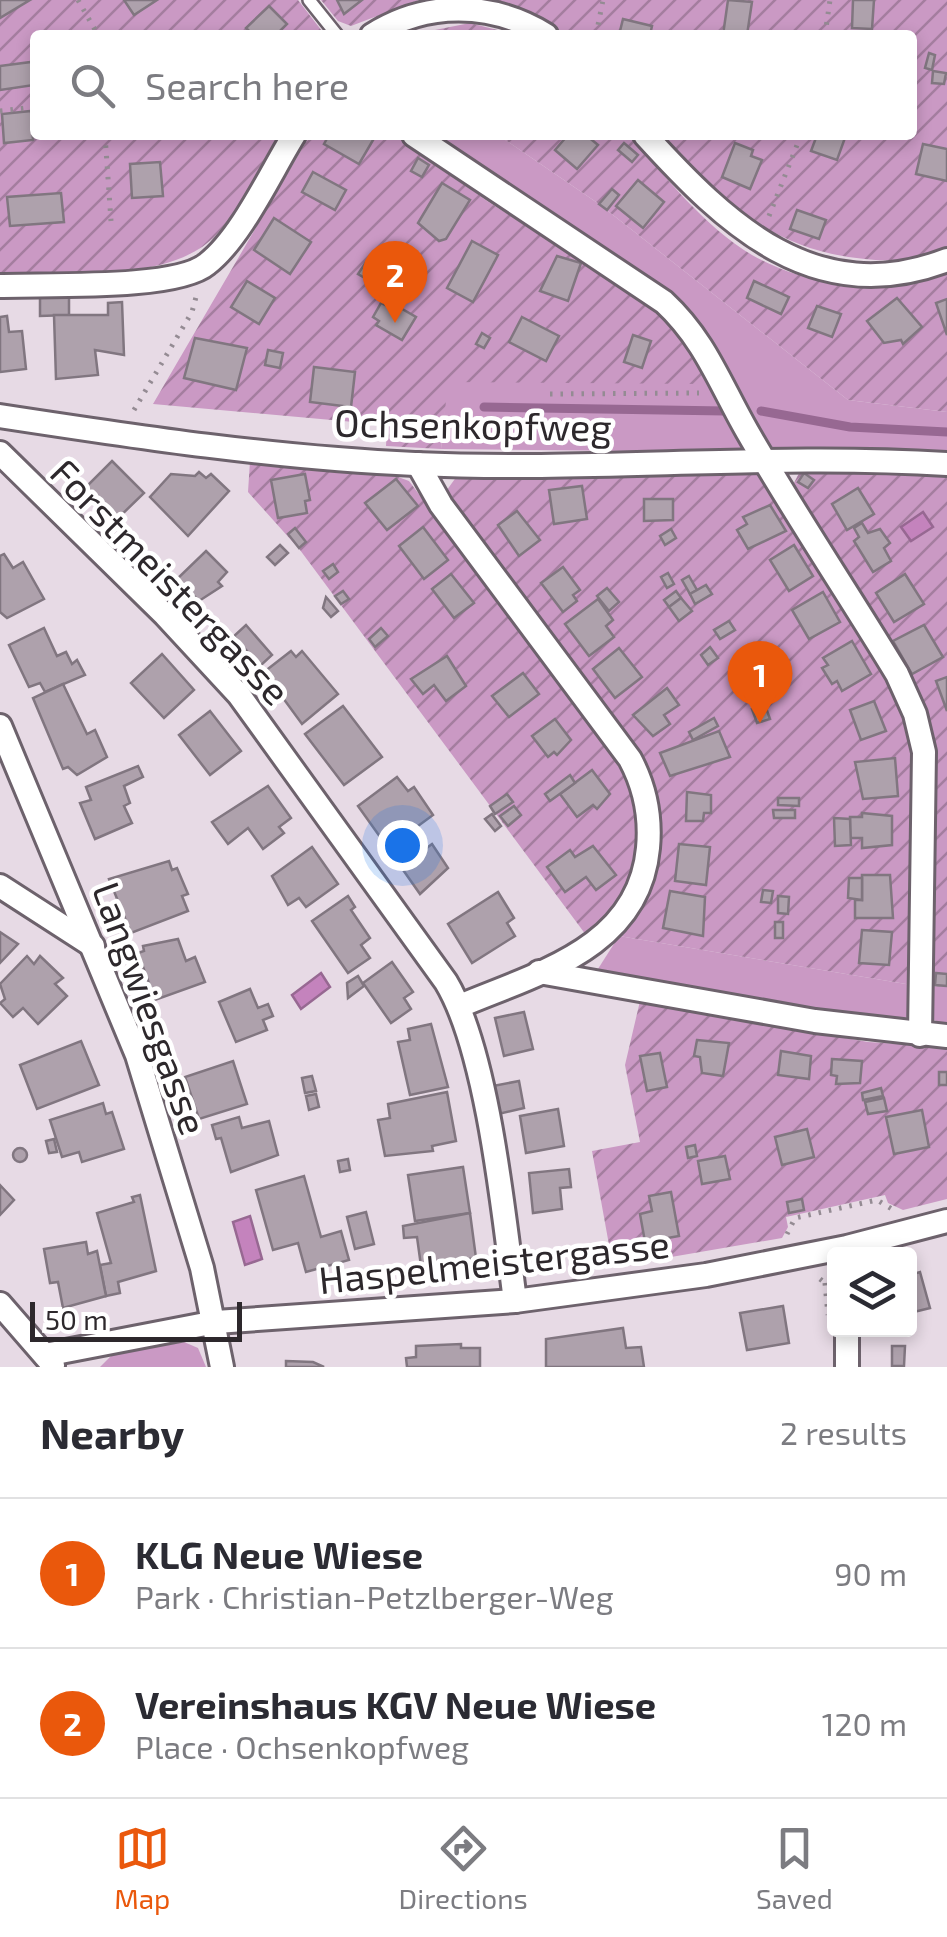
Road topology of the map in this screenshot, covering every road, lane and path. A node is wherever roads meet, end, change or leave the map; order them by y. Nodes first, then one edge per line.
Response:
1 (78, 0) edge
2 (308, 0) edge
3 (602, 0) edge
4 (830, 0) edge
5 (95, 30) edge
6 (334, 30) edge
7 (382, 30) edge
8 (535, 30) edge
9 (597, 30) edge
10 (826, 30) edge
11 (30, 108) edge
12 (0, 111) edge
13 (105, 140) edge
14 (291, 140) edge
15 (421, 140) edge
16 (651, 140) edge
17 (799, 140) edge
18 (111, 220) dead end
19 (758, 241) junction
20 (947, 260) edge
21 (194, 273) junction
22 (0, 286) edge
23 (726, 389) junction
24 (550, 394) dead end
25 (0, 416) edge
26 (120, 434) junction
27 (0, 453) edge
28 (767, 460) junction
29 (418, 464) junction
30 (947, 464) edge
31 (0, 726) edge
32 (0, 886) edge
33 (93, 946) junction
34 (538, 972) junction
35 (460, 1006) junction
36 (920, 1034) junction
37 (947, 1036) edge
38 (901, 1214) dead end
39 (947, 1220) edge
40 (783, 1242) dead end
41 (860, 1247) edge
42 (827, 1254) edge
43 (515, 1300) junction
44 (0, 1304) edge
45 (216, 1322) junction
46 (847, 1337) edge
47 (49, 1361) edge
48 (222, 1367) edge
49 (846, 1367) edge

1 - 5 path
2 - 6 lane
3 - 9 path
4 - 10 path
7 - 8 street
11 - 12 path
13 - 18 path
14 - 21 street
15 - 23 street
16 - 19 street
17 - 19 path
19 - 20 street
21 - 22 street
21 - 26 path
23 - 24 path
23 - 28 street
25 - 26 street, Ochsenkopfweg
26 - 29 street, Ochsenkopfweg
27 - 35 street, Forstmeistergasse
28 - 29 street, Ochsenkopfweg
28 - 30 street, Ochsenkopfweg
28 - 36 street
29 - 34 street
31 - 33 street, Langwiesgasse
32 - 33 street
33 - 45 street, Langwiesgasse
34 - 35 street
34 - 36 street
35 - 43 street, Forstmeistergasse
36 - 37 street
38 - 40 path
39 - 41 street, Haspelmeistergasse
42 - 43 street, Haspelmeistergasse
43 - 45 street, Haspelmeistergasse
44 - 47 street
45 - 47 street, Haspelmeistergasse
45 - 48 street, Langwiesgasse
46 - 49 street

